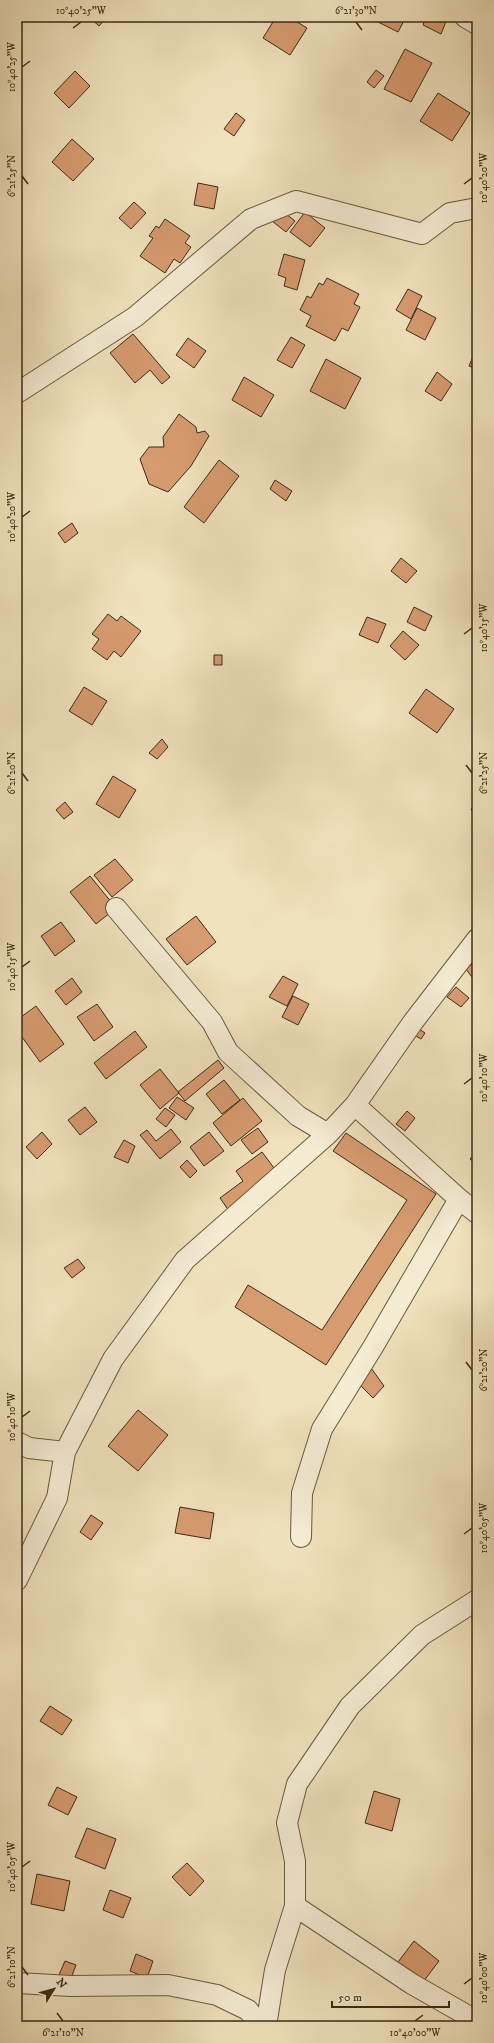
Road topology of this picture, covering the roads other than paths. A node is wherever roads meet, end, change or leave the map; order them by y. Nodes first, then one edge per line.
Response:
1 (465, 17) edge
2 (477, 24) edge
3 (477, 208) edge
4 (17, 393) edge
5 (116, 908) dead end
6 (477, 940) edge
7 (355, 1105) junction
8 (328, 1134) junction
9 (459, 1199) junction
10 (477, 1213) edge
11 (17, 1442) edge
12 (65, 1452) junction
13 (301, 1537) dead end
14 (17, 1580) edge
15 (477, 1600) edge
16 (295, 1906) junction
17 (17, 1983) edge
18 (477, 2021) edge
19 (260, 2026) edge
20 (266, 2026) edge

1 - 2 street
3 - 4 street
5 - 8 street
6 - 7 street
7 - 8 street
7 - 9 street
8 - 12 street
9 - 10 street
9 - 13 street
11 - 12 street
12 - 14 street
15 - 16 street
16 - 18 street
16 - 20 street
17 - 19 street

